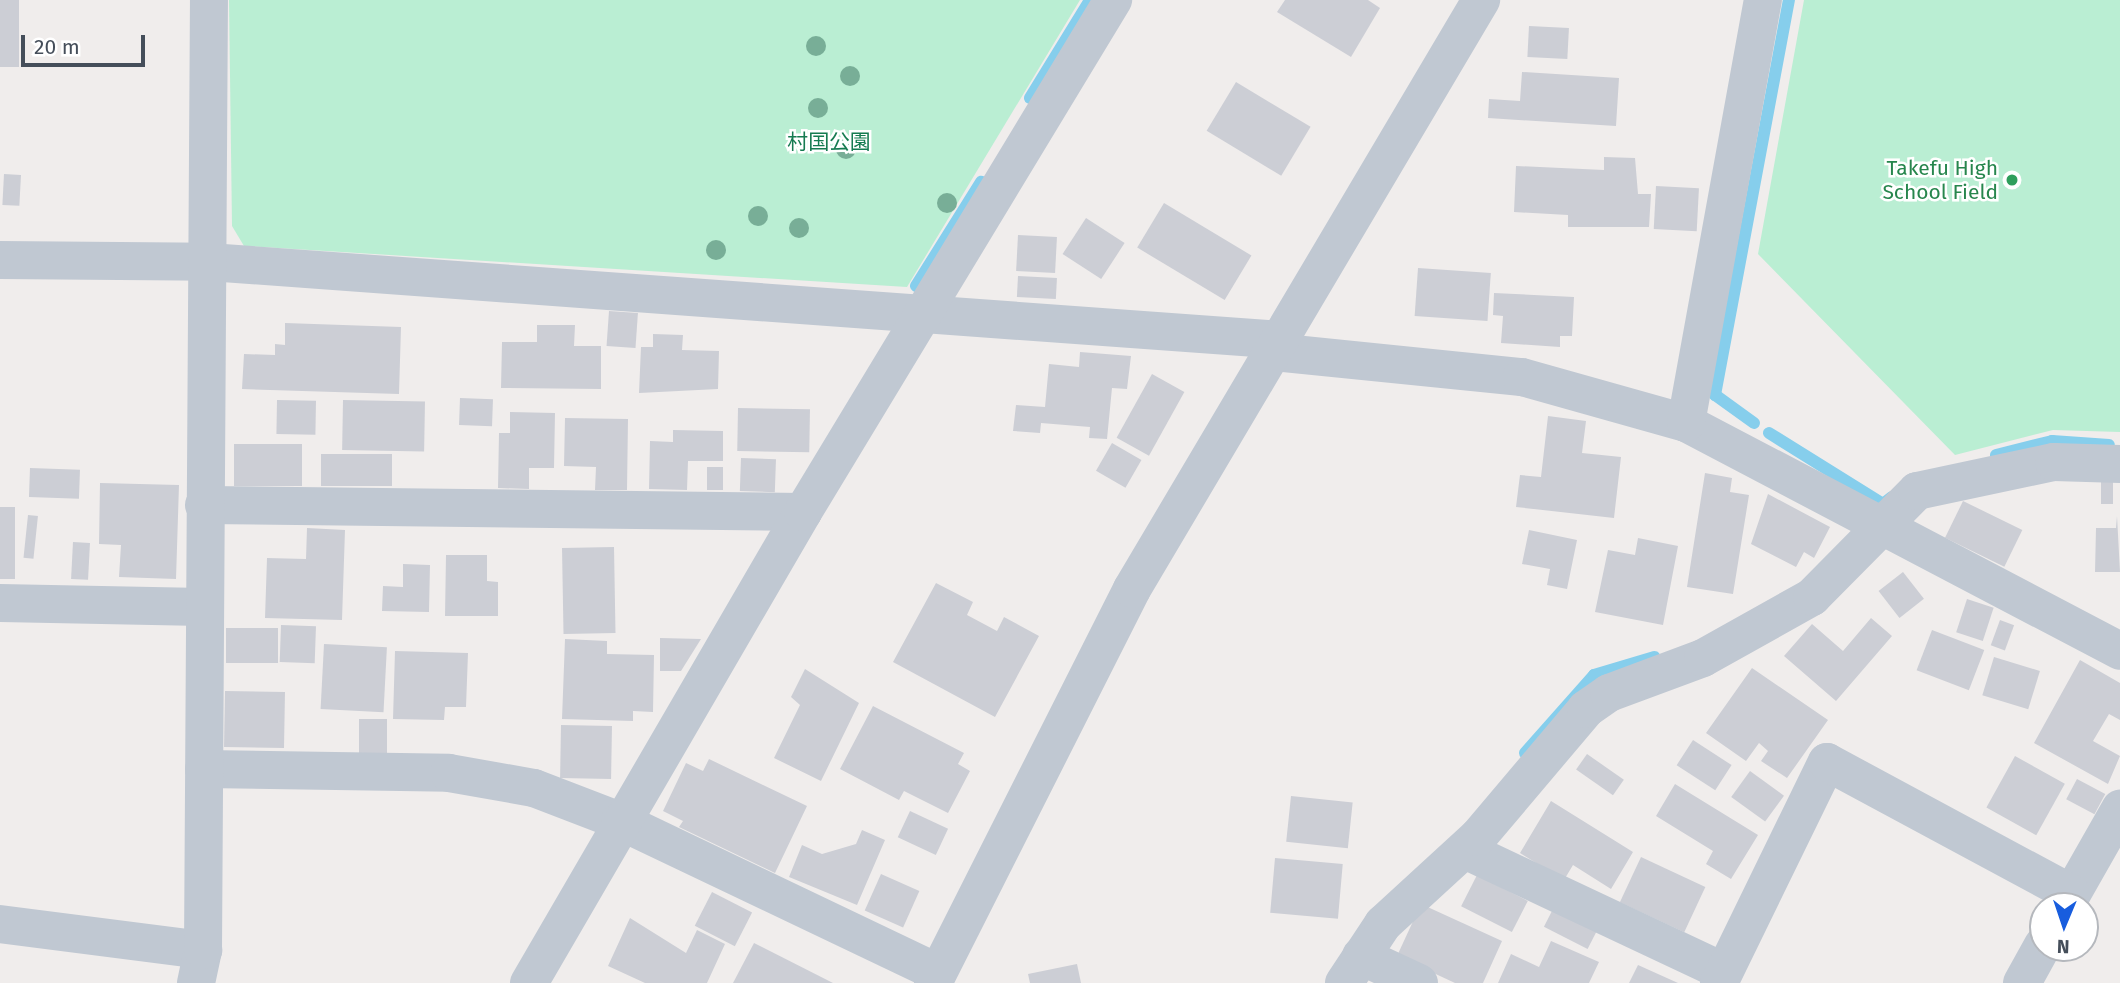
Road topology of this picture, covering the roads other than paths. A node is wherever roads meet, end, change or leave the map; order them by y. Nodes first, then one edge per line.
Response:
1 (209, 0) edge
2 (1113, 0) edge
3 (1481, 0) edge
4 (1762, 0) edge
5 (0, 260) edge
6 (209, 262) junction
7 (926, 311) junction
8 (1277, 346) junction
9 (1686, 423) junction
10 (2120, 464) edge
11 (204, 505) junction
12 (803, 512) junction
13 (1886, 529) junction
14 (0, 603) edge
15 (203, 607) junction
16 (2120, 651) edge
17 (204, 769) junction
18 (2120, 809) edge
19 (620, 821) junction
20 (1465, 850) junction
21 (2055, 892) edge
22 (2073, 892) edge
23 (0, 925) edge
24 (2034, 962) edge
25 (200, 966) edge
26 (1353, 969) edge
27 (936, 978) edge
28 (1722, 978) edge
29 (529, 983) edge
30 (1419, 983) edge
31 (2022, 983) edge

1 - 6 street
2 - 7 street
3 - 8 street
4 - 9 street
5 - 6 street
6 - 7 street
6 - 11 street
7 - 8 street
7 - 12 street
8 - 9 street
8 - 27 street
9 - 13 street
10 - 13 street
11 - 12 street
11 - 15 street
12 - 19 street
13 - 16 street
13 - 20 street
14 - 15 street
15 - 17 street
17 - 19 street
17 - 25 street
18 - 22 street
19 - 27 street
19 - 29 street
20 - 26 street
20 - 28 street
21 - 28 street
23 - 25 street
24 - 31 street
26 - 30 street

